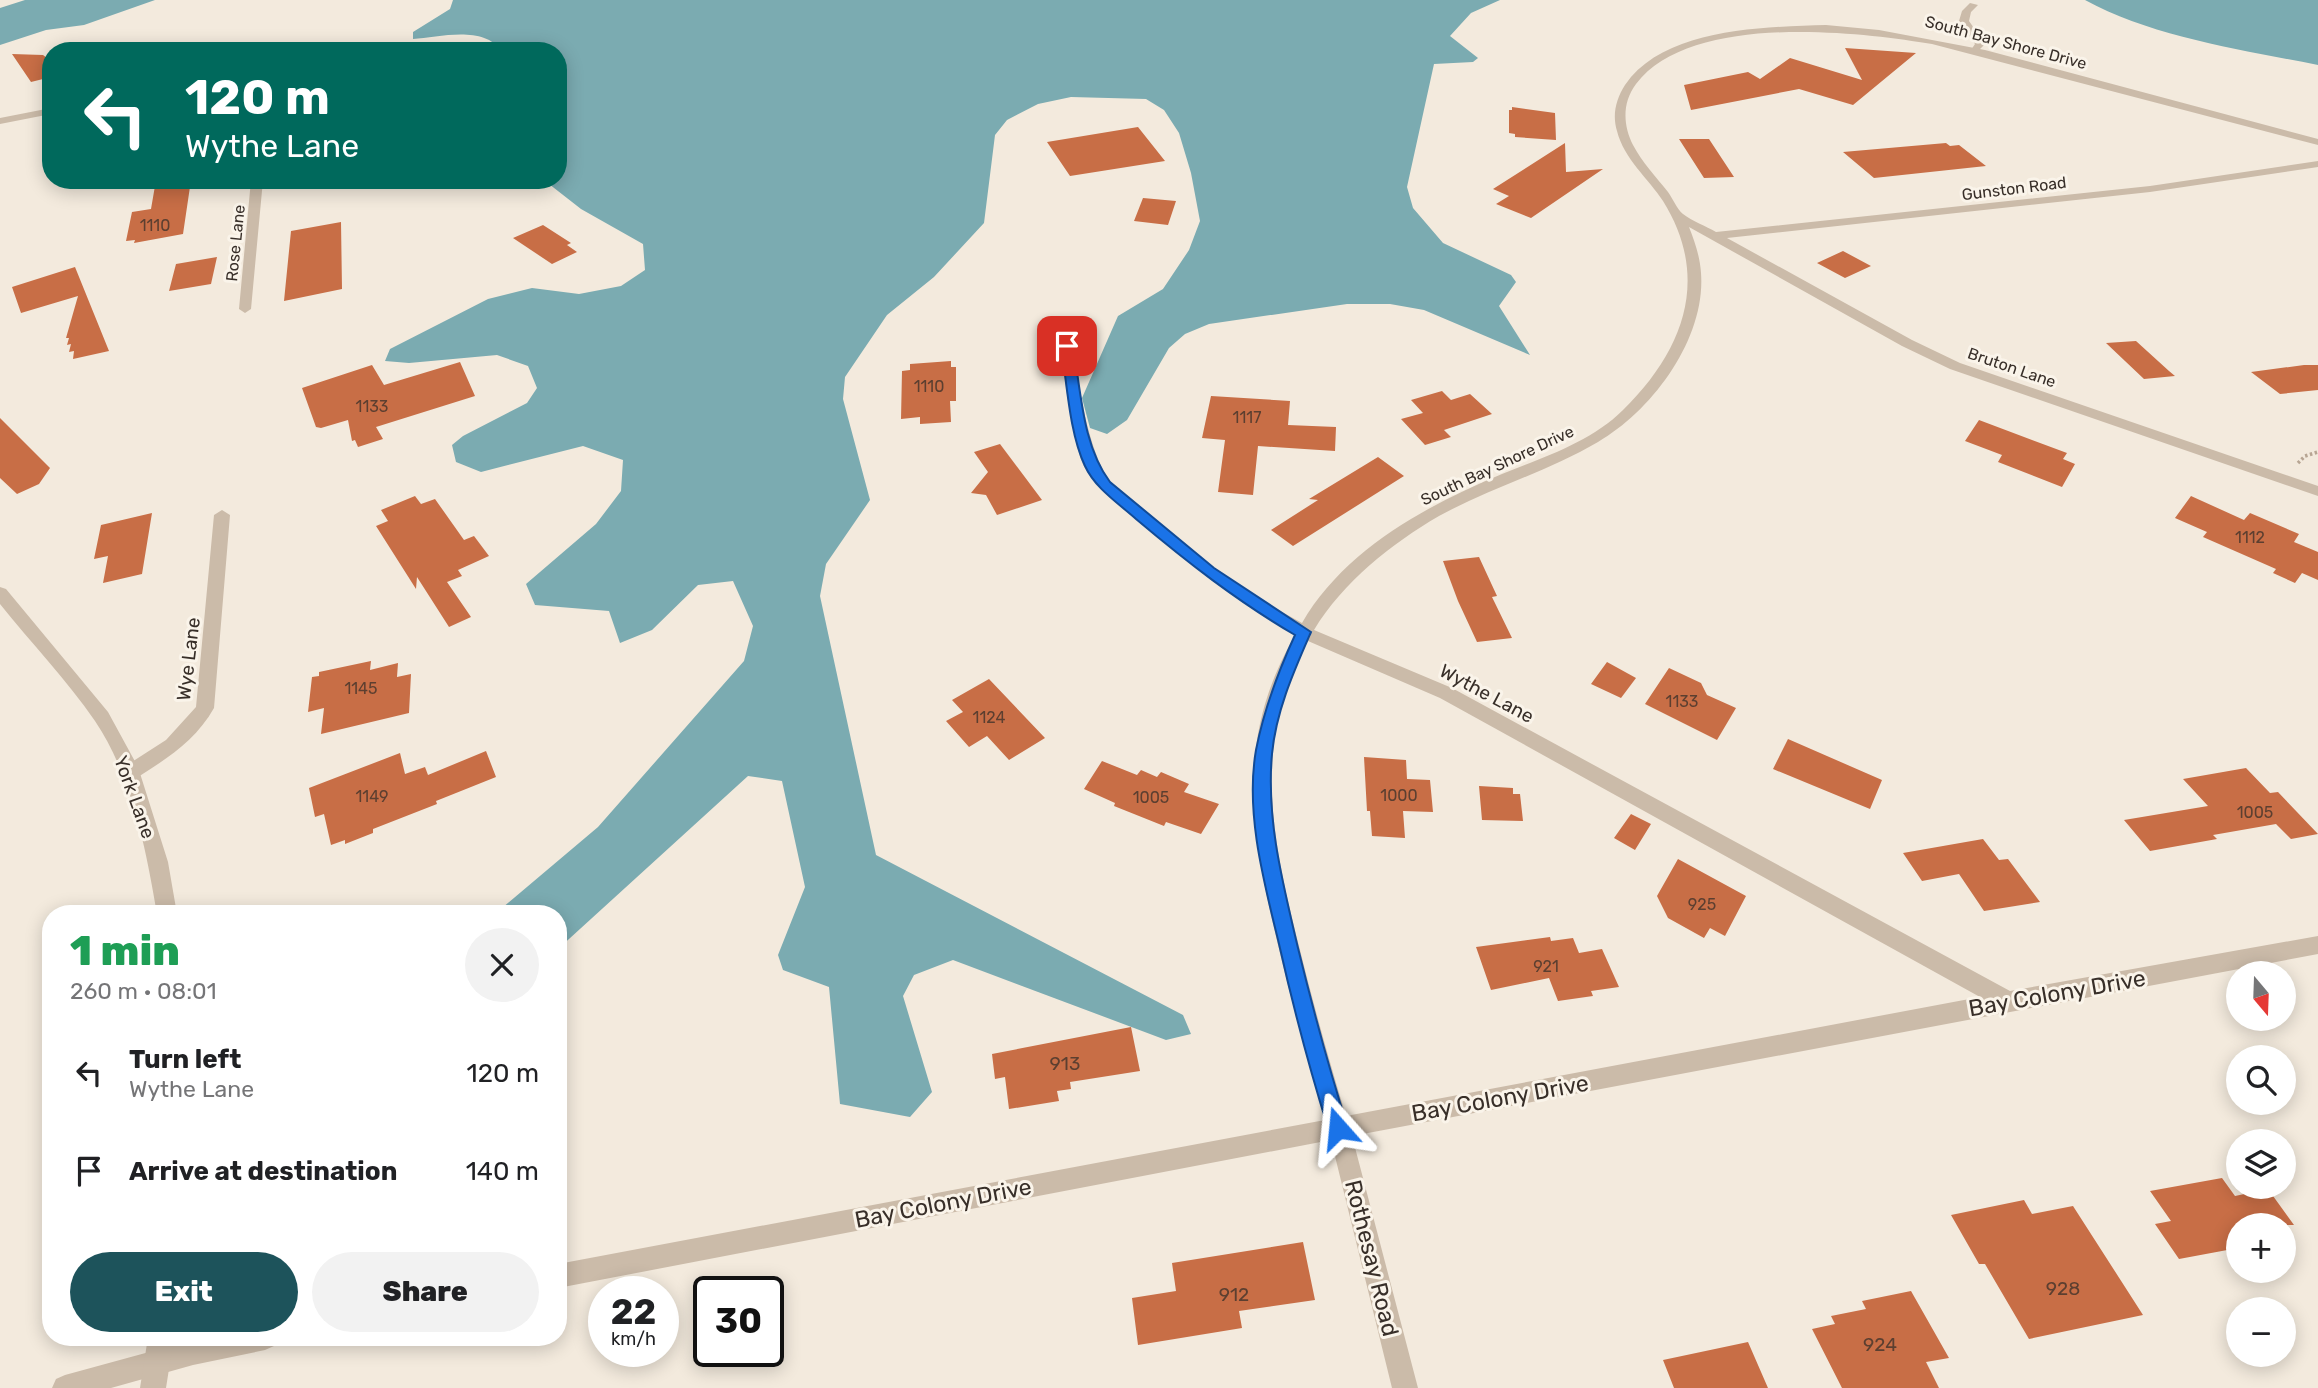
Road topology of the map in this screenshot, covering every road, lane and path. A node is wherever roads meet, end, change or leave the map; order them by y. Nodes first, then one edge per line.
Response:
1 (1973, 5) dead end
2 (1976, 50) junction
3 (42, 113) edge
4 (0, 121) edge
5 (2318, 142) edge
6 (2318, 164) edge
7 (256, 189) edge
8 (1680, 217) junction
9 (1713, 236) junction
10 (245, 309) dead end
11 (1068, 326) dead end
12 (2318, 491) edge
13 (222, 515) dead end
14 (0, 593) edge
15 (1304, 632) junction
16 (131, 772) junction
17 (165, 905) edge
18 (2318, 945) edge
19 (2008, 1001) junction
20 (1338, 1128) junction
21 (567, 1274) edge
22 (186, 1346) edge
23 (159, 1349) edge
24 (65, 1388) edge
25 (153, 1388) edge
26 (1405, 1388) edge

1 - 2 street
2 - 5 street, South Bay Shore Drive
2 - 8 street, South Bay Shore Drive
3 - 4 street
6 - 9 street, Gunston Road
7 - 10 street, Rose Lane
8 - 9 street, Bruton Lane
8 - 15 street, South Bay Shore Drive
9 - 12 street, Bruton Lane
11 - 15 street, Wythe Lane
13 - 16 street, Wye Lane
14 - 16 street, York Lane
15 - 19 street, Wythe Lane
15 - 20 street, South Bay Shore Drive
16 - 17 street, York Lane
18 - 19 street, Bay Colony Drive
19 - 20 street, Bay Colony Drive
20 - 21 street, Bay Colony Drive
20 - 26 street, Rothesay Road
22 - 23 street
23 - 24 street
23 - 25 street

